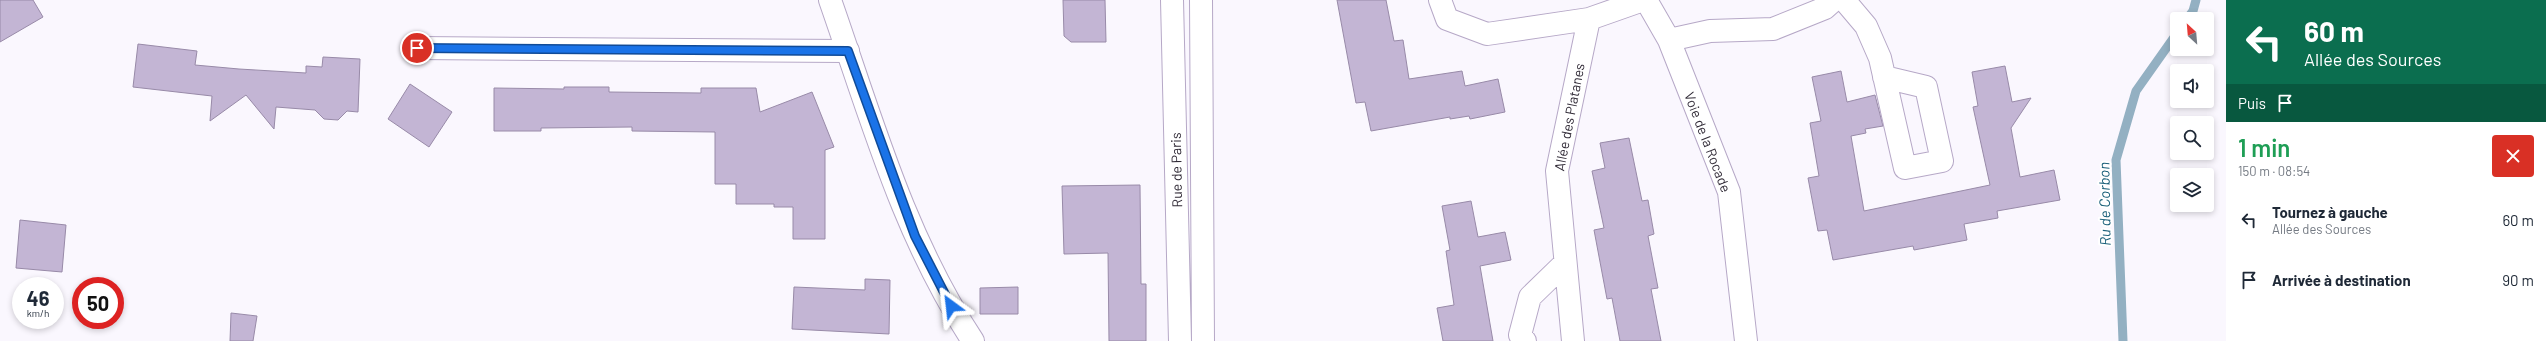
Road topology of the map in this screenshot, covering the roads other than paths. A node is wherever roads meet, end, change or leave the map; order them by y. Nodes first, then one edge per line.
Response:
1 (830, 0) edge
2 (1172, 0) edge
3 (1201, 0) edge
4 (1440, 0) edge
5 (1645, 0) edge
6 (1834, 0) edge
7 (1844, 0) edge
8 (1589, 19) junction
9 (1669, 40) junction
10 (417, 48) dead end
11 (848, 51) junction
12 (1884, 77) dead end
13 (1564, 264) junction
14 (973, 341) edge
15 (1180, 341) edge
16 (1203, 341) edge
17 (1525, 341) edge
18 (1573, 341) edge
19 (1746, 341) edge

1 - 11 street
2 - 15 street, Rue de Paris
3 - 16 street, Rue de Paris
4 - 8 street
5 - 8 street
5 - 9 street, Voie de la Rocade
6 - 9 street
7 - 12 street
8 - 13 street, Allée des Platanes
9 - 19 street, Voie de la Rocade
10 - 11 street
11 - 14 street
13 - 17 street
13 - 18 street, Allée des Platanes

